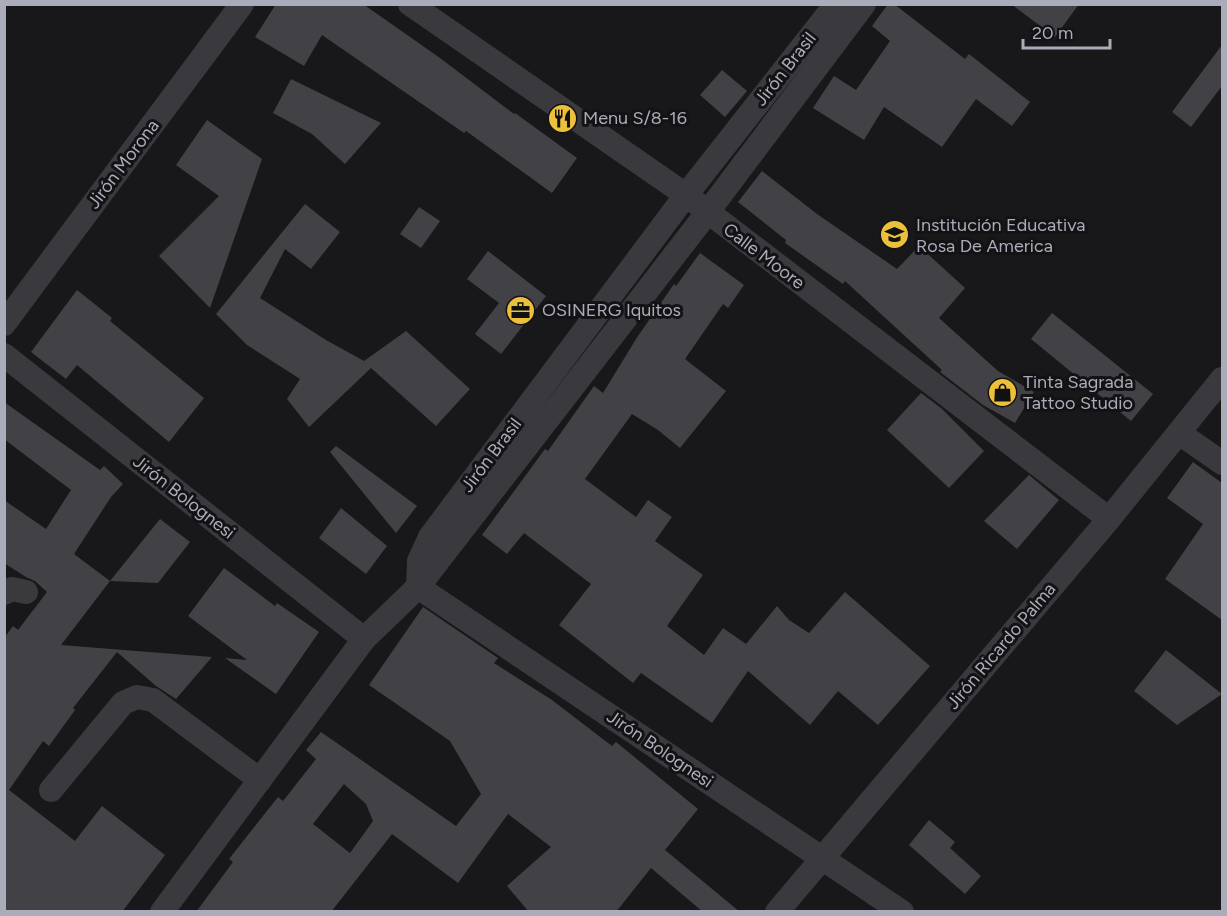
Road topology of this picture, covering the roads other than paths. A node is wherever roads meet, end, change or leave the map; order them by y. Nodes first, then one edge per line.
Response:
1 (242, 4) edge
2 (410, 4) edge
3 (864, 4) edge
4 (839, 14) edge
5 (686, 195) junction
6 (707, 213) junction
7 (4, 324) edge
8 (4, 355) edge
9 (1222, 379) edge
10 (1179, 433) junction
11 (1222, 463) edge
12 (1109, 519) junction
13 (418, 587) junction
14 (364, 639) junction
15 (260, 780) junction
16 (51, 790) dead end
17 (822, 857) junction
18 (162, 912) edge
19 (777, 912) edge
20 (902, 912) edge

1 - 7 street, Jirón Morona
2 - 5 street, Calle Moore
3 - 4 street
4 - 5 street, Jirón Brasil
4 - 6 street
5 - 6 street, Calle Moore
5 - 13 street, Jirón Brasil
6 - 12 street, Calle Moore
6 - 13 street
8 - 14 street, Jirón Bolognesi
9 - 10 street, Jirón Ricardo Palma
10 - 11 street
10 - 12 street, Jirón Ricardo Palma
12 - 17 street, Jirón Ricardo Palma
13 - 14 street
13 - 17 street, Jirón Bolognesi
14 - 15 street
15 - 16 street
15 - 18 street
17 - 19 street, Jirón Ricardo Palma
17 - 20 street, Jirón Bolognesi

